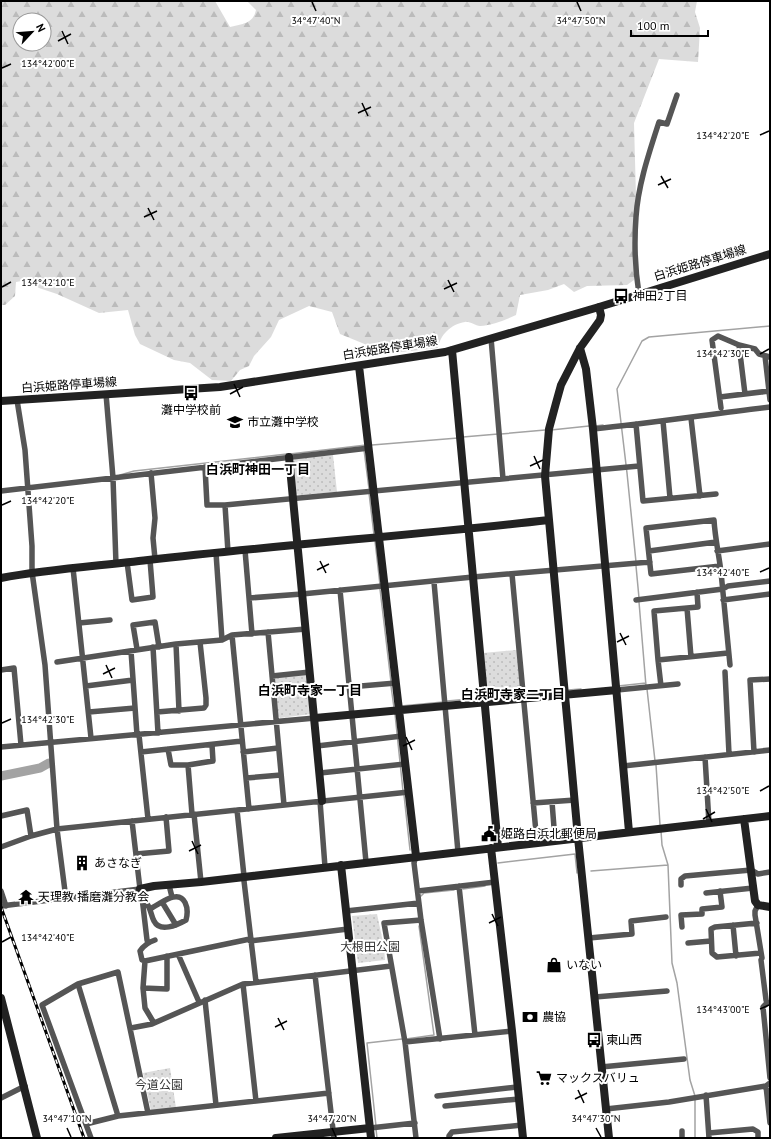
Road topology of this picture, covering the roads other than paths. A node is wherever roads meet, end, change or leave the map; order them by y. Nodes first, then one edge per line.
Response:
1 (677, 95) dead end
2 (770, 254) edge
3 (639, 294) junction
4 (599, 307) junction
5 (491, 338) junction
6 (739, 345) junction
7 (580, 348) junction
8 (452, 350) junction
9 (768, 357) edge
10 (359, 366) junction
11 (769, 391) junction
12 (106, 394) junction
13 (745, 394) junction
14 (720, 397) junction
15 (17, 400) junction
16 (770, 400) edge
17 (1, 401) edge
18 (770, 406) edge
19 (721, 408) dead end
20 (691, 418) junction
21 (663, 421) junction
22 (636, 424) junction
23 (592, 429) junction
24 (367, 447) junction
25 (289, 457) junction
26 (639, 466) junction
27 (205, 467) junction
28 (596, 471) junction
29 (151, 473) junction
30 (113, 476) junction
31 (545, 476) junction
32 (503, 479) junction
33 (464, 482) junction
34 (28, 488) junction
35 (1, 491) edge
36 (371, 491) junction
37 (716, 494) dead end
38 (700, 496) junction
39 (670, 498) junction
40 (294, 499) junction
41 (225, 505) junction
42 (549, 520) junction
43 (468, 529) junction
44 (379, 537) junction
45 (716, 542) junction
46 (770, 544) edge
47 (297, 545) junction
48 (245, 550) junction
49 (717, 551) junction
50 (228, 552) junction
51 (649, 552) junction
52 (216, 553) junction
53 (152, 560) junction
54 (126, 562) junction
55 (650, 562) junction
56 (116, 564) junction
57 (605, 566) junction
58 (720, 566) junction
59 (73, 568) junction
60 (554, 570) junction
61 (32, 572) junction
62 (512, 574) junction
63 (472, 577) junction
64 (1, 578) edge
65 (770, 581) edge
66 (434, 582) junction
67 (386, 586) junction
68 (723, 589) junction
69 (340, 590) junction
70 (697, 592) junction
71 (302, 594) junction
72 (770, 594) edge
73 (249, 598) junction
74 (636, 600) dead end
75 (723, 600) junction
76 (687, 608) junction
77 (110, 620) dead end
78 (79, 623) junction
79 (306, 629) junction
80 (268, 632) junction
81 (252, 634) junction
82 (232, 635) junction
83 (222, 640) junction
84 (200, 642) junction
85 (176, 644) junction
86 (156, 647) junction
87 (137, 649) junction
88 (131, 651) junction
89 (728, 653) junction
90 (691, 657) junction
91 (83, 659) junction
92 (658, 660) junction
93 (57, 662) dead end
94 (730, 665) dead end
95 (1, 670) edge
96 (310, 672) junction
97 (725, 672) dead end
98 (272, 676) junction
99 (770, 679) edge
100 (133, 680) junction
101 (392, 684) junction
102 (678, 684) dead end
103 (86, 686) junction
104 (661, 686) junction
105 (349, 687) junction
106 (616, 690) junction
107 (566, 694) junction
108 (524, 698) junction
109 (444, 702) junction
110 (484, 702) junction
111 (135, 708) junction
112 (395, 710) junction
113 (179, 711) junction
114 (89, 712) junction
115 (157, 712) junction
116 (352, 714) junction
117 (315, 718) junction
118 (276, 721) junction
119 (241, 724) junction
120 (158, 733) junction
121 (138, 735) junction
122 (402, 736) junction
123 (91, 738) junction
124 (242, 741) junction
125 (51, 742) junction
126 (354, 742) junction
127 (21, 745) junction
128 (212, 745) junction
129 (317, 746) junction
130 (1, 748) edge
131 (278, 748) junction
132 (168, 749) junction
133 (770, 750) edge
134 (141, 752) junction
135 (243, 752) junction
136 (754, 752) junction
137 (729, 754) junction
138 (705, 757) junction
139 (405, 764) junction
140 (188, 765) junction
141 (623, 766) junction
142 (357, 769) junction
143 (320, 773) junction
144 (281, 775) junction
145 (246, 778) junction
146 (405, 792) junction
147 (359, 797) junction
148 (575, 800) junction
149 (321, 801) junction
150 (552, 802) junction
151 (533, 803) junction
152 (284, 805) junction
153 (249, 809) junction
154 (237, 810) junction
155 (193, 814) junction
156 (1, 816) edge
157 (770, 816) edge
158 (166, 817) junction
159 (148, 819) junction
160 (744, 819) junction
161 (132, 821) junction
162 (709, 823) junction
163 (57, 829) junction
164 (629, 832) junction
165 (32, 836) junction
166 (578, 838) junction
167 (555, 840) junction
168 (537, 842) junction
169 (1, 847) edge
170 (494, 847) junction
171 (458, 852) junction
172 (136, 854) junction
173 (416, 856) junction
174 (366, 862) junction
175 (341, 865) junction
176 (326, 867) junction
177 (751, 870) junction
178 (770, 872) edge
179 (244, 876) junction
180 (201, 882) junction
181 (495, 882) junction
182 (169, 885) junction
183 (681, 885) dead end
184 (459, 886) junction
185 (753, 888) junction
186 (141, 889) junction
187 (418, 891) junction
188 (720, 891) junction
189 (1, 892) edge
190 (706, 893) dead end
191 (172, 897) junction
192 (66, 899) junction
193 (162, 902) junction
194 (143, 903) junction
195 (419, 903) junction
196 (758, 905) junction
197 (4, 906) edge
198 (770, 907) edge
199 (150, 909) junction
200 (346, 912) junction
201 (666, 917) dead end
202 (421, 920) junction
203 (757, 923) junction
204 (176, 925) junction
205 (734, 925) junction
206 (682, 927) dead end
207 (348, 929) junction
208 (589, 938) junction
209 (155, 940) dead end
210 (250, 940) junction
211 (711, 941) junction
212 (148, 943) junction
213 (688, 943) dead end
214 (761, 953) junction
215 (178, 954) junction
216 (167, 956) junction
217 (736, 956) junction
218 (145, 961) junction
219 (392, 966) junction
220 (353, 971) junction
221 (315, 975) junction
222 (256, 982) junction
223 (78, 984) junction
224 (243, 984) junction
225 (143, 988) junction
226 (667, 990) dead end
227 (595, 997) junction
228 (1, 998) edge
229 (202, 1001) junction
230 (154, 1023) junction
231 (131, 1028) junction
232 (512, 1031) junction
233 (474, 1035) junction
234 (440, 1039) junction
235 (405, 1042) junction
236 (684, 1059) dead end
237 (601, 1066) junction
238 (770, 1078) edge
239 (768, 1085) edge
240 (25, 1086) junction
241 (517, 1087) junction
242 (329, 1092) junction
243 (706, 1095) junction
244 (437, 1096) dead end
245 (1, 1098) edge
246 (519, 1099) junction
247 (256, 1101) junction
248 (216, 1105) junction
249 (445, 1106) dead end
250 (606, 1109) junction
251 (148, 1113) junction
252 (118, 1116) junction
253 (415, 1123) junction
254 (770, 1123) edge
255 (86, 1124) junction
256 (522, 1125) junction
257 (370, 1128) junction
258 (682, 1131) dead end
259 (334, 1135) edge
260 (709, 1136) edge
261 (37, 1138) edge
262 (91, 1138) edge
263 (276, 1138) edge
264 (371, 1138) edge
265 (416, 1138) edge
266 (449, 1138) edge
267 (523, 1138) edge
268 (609, 1138) edge
269 (682, 1138) edge
270 (758, 1138) edge

1 - 3 street
2 - 3 street, 白浜姫路停車場線
3 - 4 street, 白浜姫路停車場線
4 - 5 street, 白浜姫路停車場線
4 - 7 street
5 - 8 street, 白浜姫路停車場線
5 - 32 street
6 - 9 street
6 - 13 street
6 - 14 street
7 - 23 street
7 - 31 street
8 - 10 street, 白浜姫路停車場線
8 - 33 street
9 - 11 street
10 - 12 street, 白浜姫路停車場線
10 - 24 street
11 - 13 street
11 - 16 street
12 - 15 street, 白浜姫路停車場線
12 - 30 street
13 - 14 street
14 - 19 street
15 - 17 street, 白浜姫路停車場線
15 - 34 street
18 - 20 street
20 - 21 street
20 - 38 street
21 - 22 street
21 - 39 street
22 - 23 street
22 - 26 street
23 - 28 street
24 - 25 street
24 - 36 street
25 - 27 street
25 - 40 street
26 - 28 street
26 - 39 street
27 - 29 street
27 - 41 street
28 - 31 street
28 - 57 street
29 - 30 street
29 - 53 street
30 - 34 street
30 - 56 street
31 - 32 street
31 - 42 street
32 - 33 street
33 - 36 street
33 - 43 street
34 - 35 street
34 - 61 street
36 - 40 street
36 - 44 street
37 - 38 street
38 - 39 street
40 - 41 street
40 - 47 street
41 - 50 street
42 - 43 street
42 - 60 street
43 - 44 street
43 - 63 street
44 - 47 street
44 - 67 street
45 - 49 street
45 - 51 street
45 - 51 street
46 - 49 street
47 - 48 street
47 - 71 street
48 - 50 street
48 - 73 street
49 - 58 street
50 - 52 street
51 - 55 street
52 - 53 street
52 - 83 street
53 - 54 street
53 - 54 street
54 - 56 street
55 - 57 street
55 - 58 street
56 - 59 street
57 - 60 street
57 - 106 street
58 - 68 street
59 - 61 street
59 - 78 street
60 - 62 street
60 - 107 street
61 - 64 street
61 - 125 street
62 - 63 street
62 - 108 street
63 - 66 street
63 - 110 street
65 - 68 street
66 - 67 street
66 - 109 street
67 - 69 street
67 - 101 street
68 - 70 street
68 - 75 street
69 - 71 street
69 - 105 street
70 - 74 street
70 - 76 street
71 - 73 street
71 - 79 street
72 - 75 street
73 - 81 street
75 - 89 street
76 - 90 street
76 - 92 street
77 - 78 street
78 - 91 street
79 - 80 street
79 - 96 street
80 - 81 street
80 - 98 street
81 - 82 street
82 - 83 street
82 - 119 street
83 - 84 street
84 - 85 street
84 - 113 street
85 - 86 street
85 - 113 street
86 - 87 street
86 - 87 street
86 - 115 street
87 - 88 street
88 - 91 street
88 - 100 street
89 - 90 street
89 - 94 street
90 - 92 street
91 - 93 street
91 - 103 street
92 - 104 street
95 - 127 street
96 - 98 street
96 - 117 street
97 - 137 street
98 - 118 street
99 - 136 street
100 - 103 street
100 - 111 street
101 - 105 street
101 - 112 street
102 - 104 street
103 - 114 street
104 - 106 street
105 - 116 street
106 - 107 street
106 - 141 street
107 - 108 street
107 - 148 street
108 - 110 street
108 - 151 street
109 - 110 street
109 - 112 street
109 - 171 street
110 - 170 street
111 - 114 street
111 - 121 street
112 - 116 street
112 - 122 street
113 - 115 street
114 - 123 street
115 - 120 street
116 - 117 street
116 - 126 street
117 - 118 street
117 - 129 street
118 - 119 street
118 - 131 street
119 - 120 street
119 - 124 street
120 - 121 street
121 - 123 street
121 - 134 street
122 - 126 street
122 - 139 street
123 - 125 street
124 - 128 street
124 - 135 street
125 - 127 street
125 - 163 street
126 - 129 street
126 - 142 street
127 - 130 street
128 - 132 street
128 - 140 street
129 - 143 street
131 - 135 street
131 - 144 street
132 - 134 street
132 - 140 street
133 - 136 street
134 - 159 street
135 - 145 street
136 - 137 street
137 - 138 street
138 - 141 street
138 - 162 street
139 - 142 street
139 - 146 street
140 - 155 street
141 - 164 street
142 - 143 street
142 - 147 street
143 - 149 street
144 - 145 street
144 - 152 street
145 - 153 street
146 - 147 street
146 - 173 street
147 - 149 street
147 - 174 street
148 - 150 street
148 - 166 street
149 - 152 street
149 - 176 street
150 - 151 street
150 - 167 street
151 - 168 street
152 - 153 street
153 - 154 street
154 - 155 street
154 - 179 street
155 - 158 street
155 - 180 street
156 - 165 street
157 - 160 street
158 - 159 street
158 - 172 street
159 - 161 street
160 - 162 street
160 - 177 street
161 - 163 street
161 - 172 street
162 - 164 street
163 - 165 street
163 - 192 street
164 - 166 street
165 - 169 street
166 - 167 street
166 - 208 street
167 - 168 street
168 - 170 street
170 - 171 street
170 - 181 street
171 - 173 street
172 - 186 street
173 - 174 street
173 - 187 street
174 - 175 street
175 - 176 street
175 - 200 street
176 - 179 street
177 - 178 street
177 - 183 street
177 - 185 street
179 - 180 street
179 - 210 street
180 - 182 street
181 - 184 street
181 - 232 street
182 - 186 street
182 - 191 street
184 - 187 street
184 - 233 street
185 - 188 street
185 - 196 street
186 - 192 street
186 - 194 street
187 - 195 street
188 - 190 street
188 - 206 street
189 - 197 street
191 - 193 street
191 - 204 street
192 - 197 street
193 - 199 street
193 - 204 street
194 - 199 street
194 - 212 street
195 - 200 street
195 - 202 street
196 - 198 street
196 - 203 street
199 - 204 street
200 - 207 street
201 - 208 street
202 - 219 street
202 - 234 street
203 - 205 street
203 - 214 street
205 - 211 street
205 - 217 street
207 - 210 street
207 - 220 street
208 - 227 street
209 - 212 street
210 - 215 street
210 - 222 street
211 - 213 street
211 - 217 street
212 - 218 street
214 - 217 street
214 - 238 street
215 - 216 street
215 - 229 street
216 - 218 street
216 - 225 street
218 - 225 street
219 - 220 street
219 - 235 street
220 - 221 street
220 - 257 street
221 - 222 street
221 - 242 street
222 - 224 street
223 - 231 street
223 - 252 street
223 - 255 street
224 - 229 street
224 - 247 street
225 - 230 street
226 - 227 street
227 - 237 street
228 - 240 street
229 - 230 street
229 - 248 street
230 - 231 street
231 - 251 street
232 - 233 street
232 - 241 street
233 - 234 street
234 - 235 street
235 - 253 street
236 - 237 street
237 - 250 street
239 - 243 street
239 - 254 street
240 - 245 street
240 - 261 street
241 - 244 street
241 - 246 street
242 - 247 street
242 - 259 street
243 - 250 street
243 - 260 street
246 - 249 street
246 - 256 street
247 - 248 street
248 - 251 street
250 - 268 street
251 - 252 street
252 - 255 street
253 - 257 street
253 - 265 street
255 - 262 street
256 - 266 street
256 - 267 street
257 - 259 street
257 - 264 street
258 - 269 street
259 - 263 street
260 - 270 street

